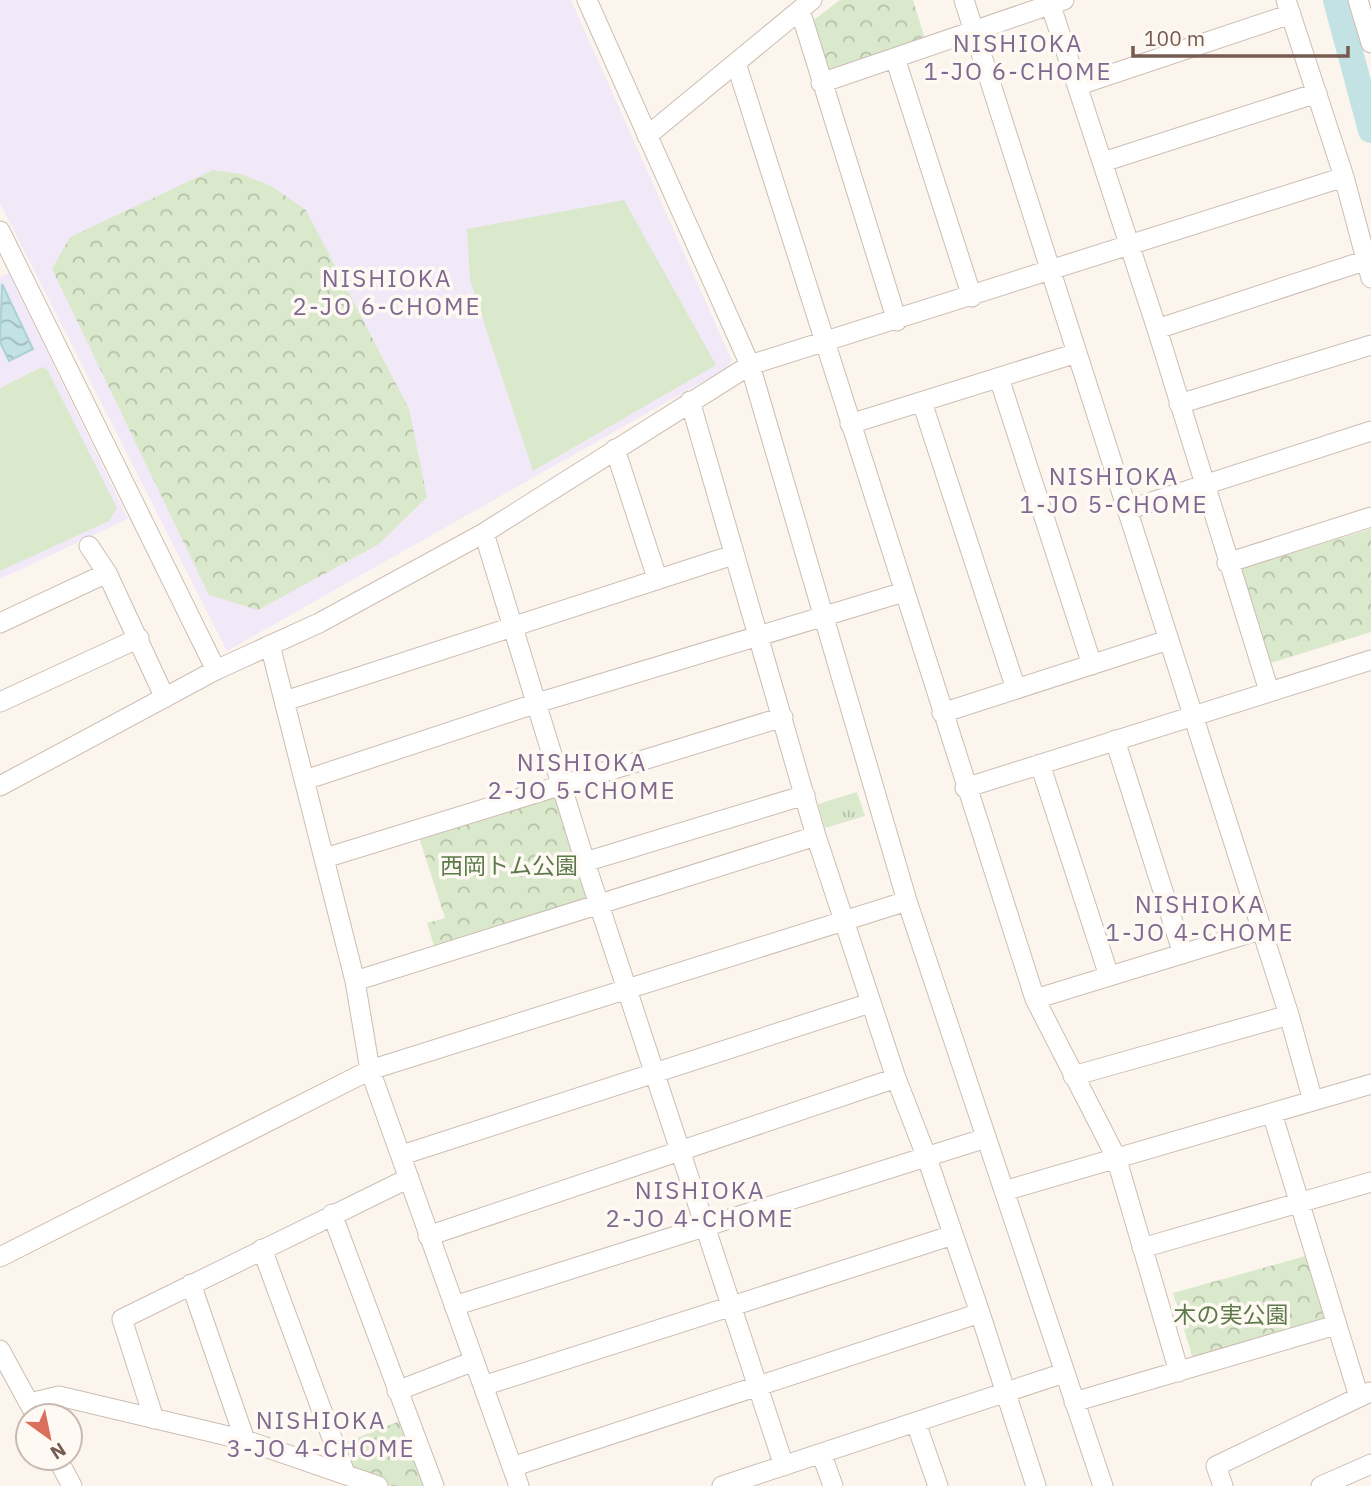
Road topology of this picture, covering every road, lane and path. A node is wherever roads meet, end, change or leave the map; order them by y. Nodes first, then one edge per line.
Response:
1 (587, 0) edge
2 (964, 0) edge
3 (1358, 0) edge
4 (1055, 1) edge
5 (806, 5) edge
6 (1289, 7) edge
7 (973, 30) junction
8 (1371, 43) edge
9 (895, 58) junction
10 (736, 63) junction
11 (821, 83) junction
12 (1079, 85) junction
13 (1317, 93) junction
14 (647, 136) junction
15 (1103, 162) junction
16 (1344, 177) junction
17 (0, 231) edge
18 (1130, 245) junction
19 (1369, 269) edge
20 (1050, 271) junction
21 (972, 297) junction
22 (897, 321) junction
23 (1157, 329) junction
24 (824, 341) junction
25 (1371, 345) edge
26 (1076, 352) junction
27 (750, 365) junction
28 (999, 378) junction
29 (690, 401) junction
30 (922, 402) junction
31 (1179, 404) junction
32 (850, 424) junction
33 (1371, 431) edge
34 (615, 449) junction
35 (1203, 484) junction
36 (1128, 510) junction
37 (1371, 517) edge
38 (484, 533) junction
39 (89, 545) dead end
40 (733, 555) junction
41 (1227, 563) junction
42 (107, 573) junction
43 (657, 578) junction
44 (904, 592) junction
45 (823, 617) junction
46 (0, 624) edge
47 (513, 626) junction
48 (758, 636) junction
49 (139, 638) junction
50 (1168, 640) junction
51 (270, 645) junction
52 (1371, 660) edge
53 (1092, 665) junction
54 (216, 670) junction
55 (1016, 689) junction
56 (1269, 691) junction
57 (165, 698) junction
58 (285, 701) junction
59 (0, 702) edge
60 (537, 704) junction
61 (942, 713) junction
62 (1192, 716) junction
63 (783, 717) junction
64 (1115, 740) junction
65 (1040, 764) junction
66 (2, 780) edge
67 (305, 780) junction
68 (562, 784) junction
69 (965, 788) junction
70 (804, 795) junction
71 (816, 836) junction
72 (325, 858) junction
73 (585, 862) junction
74 (907, 901) junction
75 (600, 904) junction
76 (844, 921) junction
77 (1260, 930) junction
78 (1183, 954) junction
79 (1109, 976) junction
80 (355, 981) junction
81 (628, 989) junction
82 (1035, 999) junction
83 (870, 1003) junction
84 (1289, 1015) junction
85 (370, 1070) junction
86 (656, 1071) junction
87 (1073, 1076) junction
88 (895, 1078) junction
89 (1371, 1084) edge
90 (1313, 1101) junction
91 (1272, 1113) junction
92 (986, 1138) junction
93 (681, 1150) junction
94 (402, 1155) junction
95 (927, 1157) junction
96 (1116, 1157) junction
97 (409, 1178) junction
98 (1371, 1182) edge
99 (1004, 1191) junction
100 (1300, 1203) junction
101 (332, 1214) junction
102 (705, 1228) junction
103 (953, 1235) junction
104 (428, 1236) junction
105 (1142, 1248) junction
106 (262, 1250) junction
107 (0, 1257) edge
108 (191, 1284) junction
109 (454, 1306) junction
110 (732, 1307) junction
111 (980, 1313) junction
112 (1336, 1325) junction
113 (0, 1350) edge
114 (474, 1361) junction
115 (1179, 1372) junction
116 (1064, 1373) junction
117 (482, 1386) junction
118 (756, 1386) junction
119 (397, 1391) junction
120 (1006, 1392) junction
121 (1365, 1395) edge
122 (29, 1402) edge
123 (48, 1402) edge
124 (1074, 1402) junction
125 (154, 1419) junction
126 (916, 1423) junction
127 (245, 1440) junction
128 (822, 1455) junction
129 (1371, 1464) edge
130 (512, 1466) junction
131 (784, 1466) junction
132 (345, 1474) junction
133 (378, 1486) edge
134 (434, 1486) edge
135 (519, 1486) edge
136 (722, 1486) edge
137 (833, 1486) edge
138 (938, 1486) edge
139 (1036, 1486) edge
140 (1103, 1486) edge
141 (1223, 1486) edge
142 (1321, 1486) edge

1 - 14 street
2 - 7 street
3 - 8 street
4 - 7 street
4 - 12 street
5 - 10 street
5 - 11 street
6 - 12 street
6 - 13 street
7 - 9 street
7 - 20 street
9 - 11 street
9 - 21 street
10 - 14 street
10 - 24 street
11 - 22 street
12 - 15 street
13 - 15 street
13 - 16 street
14 - 27 street
15 - 18 street
16 - 18 street
16 - 19 street
17 - 54 street
18 - 20 street
18 - 23 street
19 - 23 street
20 - 21 street
20 - 26 street
21 - 22 street
22 - 24 street
23 - 31 street
24 - 27 street
24 - 32 street
25 - 31 street
26 - 28 street
26 - 36 street
27 - 29 street
27 - 45 street
28 - 30 street
28 - 53 street
29 - 34 street
29 - 40 street
30 - 32 street
30 - 55 street
31 - 35 street
32 - 44 street
33 - 35 street
34 - 38 street
34 - 43 street
35 - 36 street
35 - 41 street
36 - 50 street
37 - 41 street
38 - 47 street
38 - 51 street
39 - 42 street
40 - 43 street
40 - 48 street
41 - 56 street
42 - 46 street
42 - 49 street
43 - 47 street
44 - 45 street
44 - 61 street
45 - 48 street
45 - 74 street
47 - 58 street
47 - 60 street
48 - 60 street
48 - 63 street
49 - 57 street
49 - 59 street
50 - 53 street
50 - 62 street
51 - 54 street
51 - 58 street
52 - 56 street
53 - 55 street
54 - 57 street
55 - 61 street
56 - 62 street
57 - 66 street
58 - 67 street
60 - 67 street
60 - 68 street
61 - 69 street
62 - 64 street
62 - 77 street
63 - 68 street
63 - 70 street
64 - 65 street
64 - 78 street
65 - 69 street
65 - 79 street
67 - 72 street
68 - 72 street
68 - 73 street
69 - 82 street
70 - 71 street
70 - 73 street
71 - 75 street
71 - 76 street
72 - 80 street
73 - 75 street
74 - 76 street
74 - 92 street
75 - 80 street
75 - 81 street
76 - 81 street
76 - 83 street
77 - 78 street
77 - 84 street
78 - 79 street
79 - 82 street
80 - 85 street
81 - 85 street
81 - 86 street
82 - 87 street
83 - 86 street
83 - 88 street
84 - 87 street
84 - 90 street
85 - 94 street
85 - 107 street
86 - 93 street
86 - 94 street
87 - 96 street
88 - 93 street
88 - 95 street
89 - 90 street
90 - 91 street
91 - 96 street
91 - 100 street
92 - 95 street
92 - 99 street
93 - 102 street
93 - 104 street
94 - 97 street
95 - 102 street
95 - 103 street
96 - 99 street
96 - 105 street
97 - 101 street
97 - 104 street
98 - 100 street
99 - 116 street
100 - 105 street
100 - 112 street
101 - 106 street
101 - 119 street
102 - 109 street
102 - 110 street
103 - 110 street
103 - 111 street
104 - 109 street
105 - 115 street
106 - 108 street
106 - 132 street
108 - 125 street
108 - 127 street
109 - 114 street
110 - 117 street
110 - 118 street
111 - 118 street
111 - 120 street
112 - 115 street
112 - 121 street
113 - 122 street
114 - 117 street
114 - 119 street
115 - 124 street
116 - 120 street
116 - 124 street
117 - 130 street
118 - 130 street
118 - 131 street
119 - 134 street
120 - 126 street
120 - 139 street
121 - 141 street
123 - 125 street
124 - 140 street
125 - 127 street
126 - 128 street
126 - 138 street
127 - 132 street
128 - 131 street
128 - 137 street
129 - 142 street
130 - 135 street
131 - 136 street
132 - 133 street

